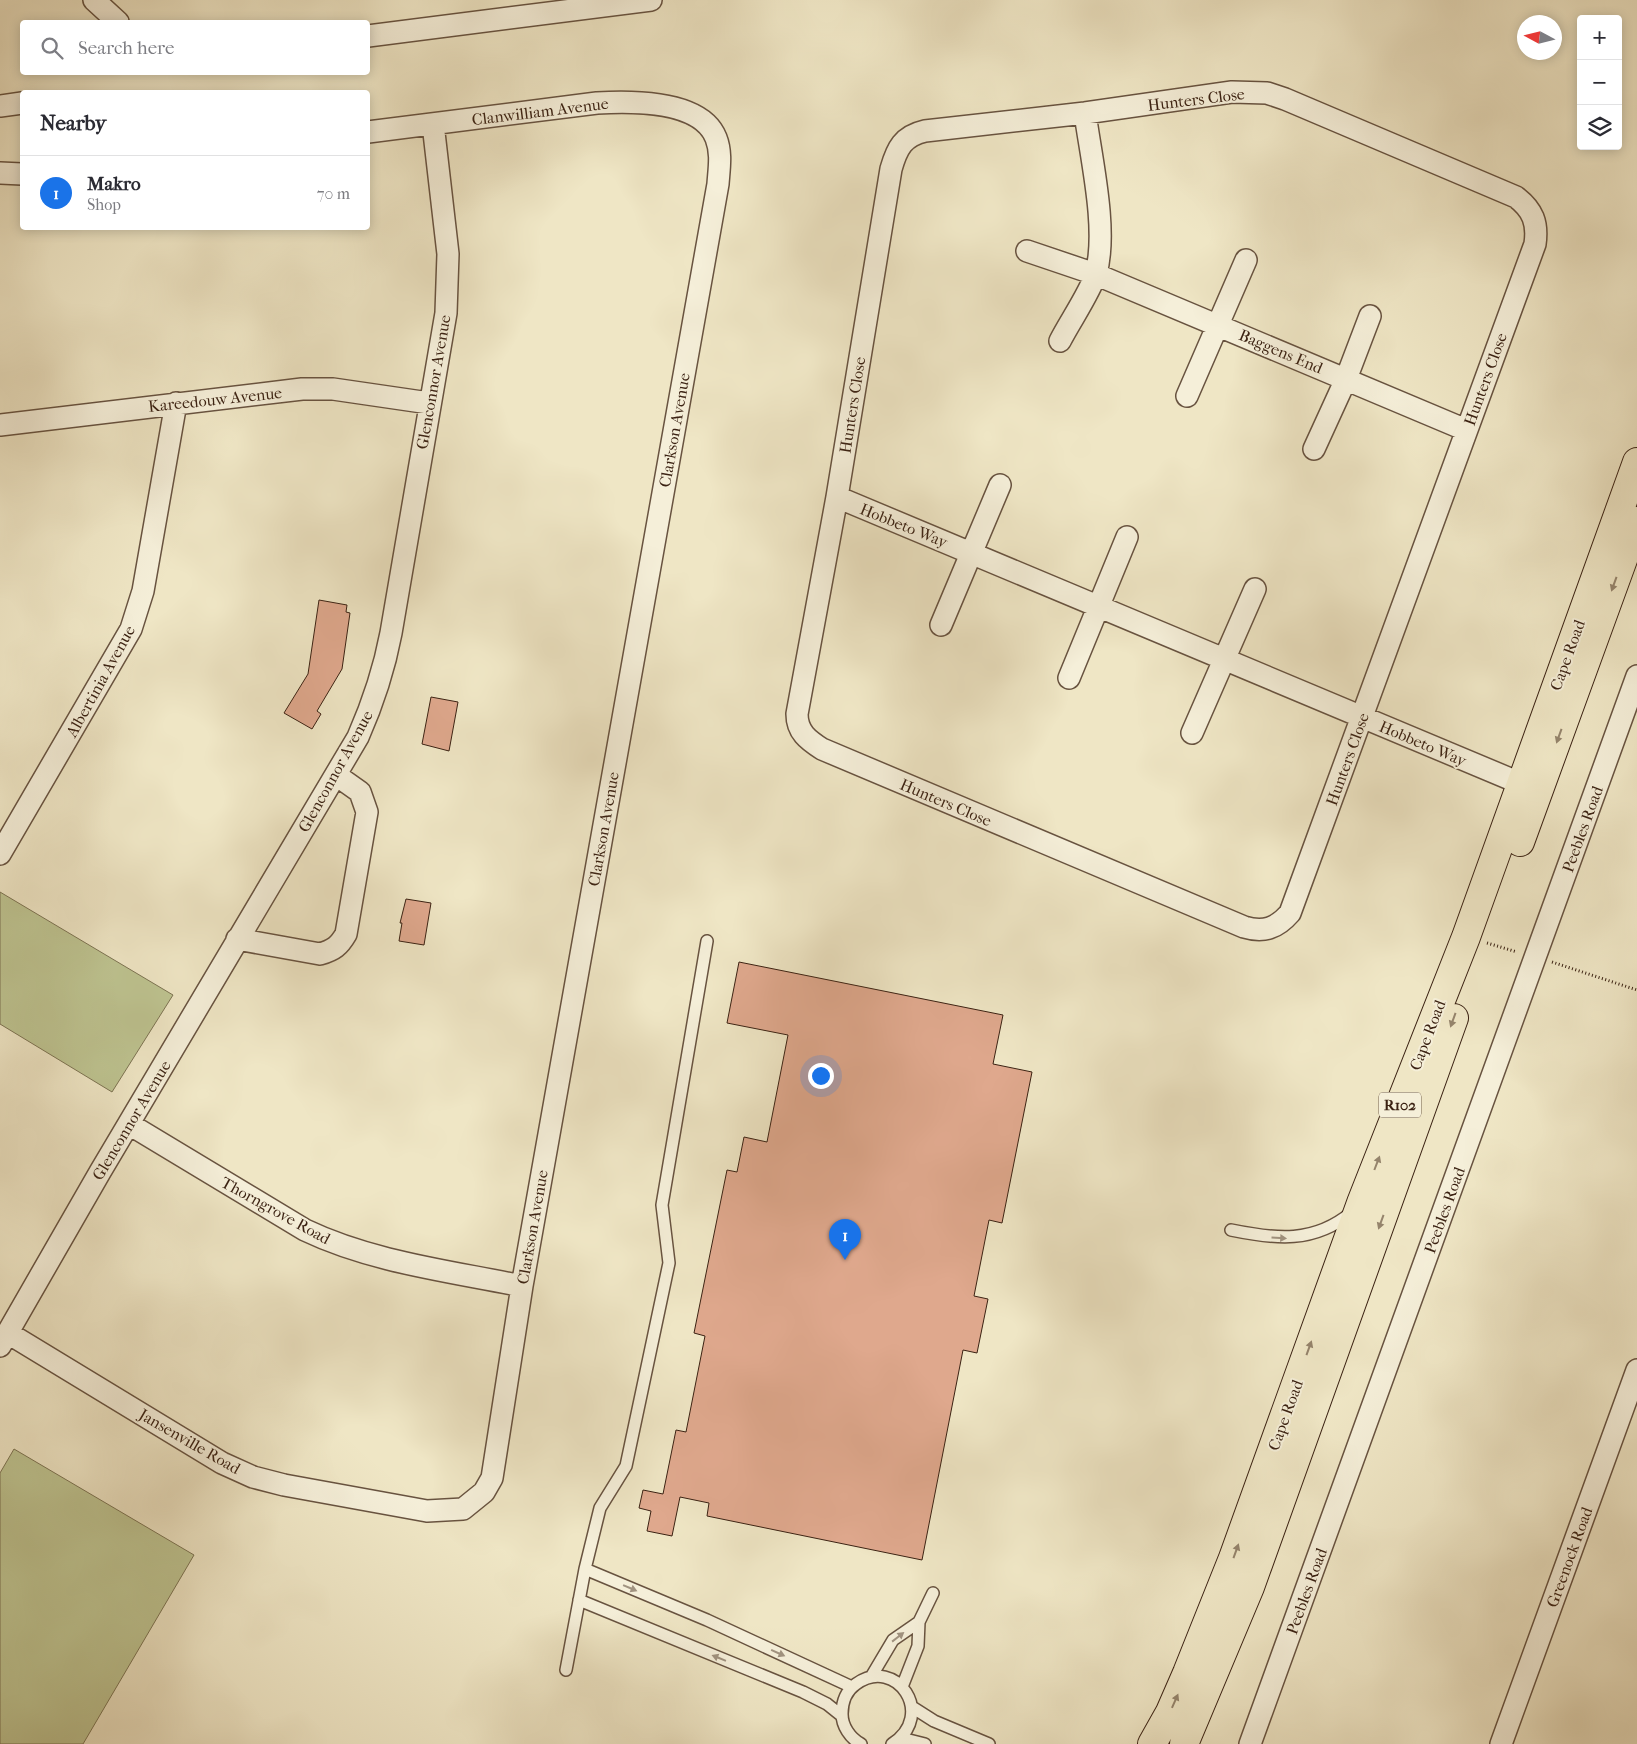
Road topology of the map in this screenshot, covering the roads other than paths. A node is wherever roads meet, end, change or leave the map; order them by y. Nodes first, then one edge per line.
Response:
1 (94, 0) edge
2 (651, 0) edge
3 (577, 5) edge
4 (116, 20) edge
5 (370, 36) edge
6 (20, 103) edge
7 (0, 106) edge
8 (1085, 113) junction
9 (433, 124) junction
10 (708, 125) joint
11 (370, 132) edge
12 (0, 173) edge
13 (20, 174) edge
14 (1027, 251) dead end
15 (1246, 260) dead end
16 (1096, 274) junction
17 (1370, 316) dead end
18 (1218, 324) junction
19 (1060, 341) dead end
20 (1346, 379) junction
21 (1187, 396) dead end
22 (176, 403) junction
23 (430, 403) junction
24 (0, 425) edge
25 (1466, 430) junction
26 (1314, 449) dead end
27 (1637, 462) edge
28 (1000, 485) dead end
29 (837, 497) junction
30 (1637, 521) edge
31 (1126, 536) dead end
32 (971, 553) junction
33 (1255, 589) dead end
34 (1099, 606) junction
35 (941, 625) dead end
36 (1225, 660) junction
37 (1637, 676) edge
38 (1069, 678) dead end
39 (1362, 717) junction
40 (1192, 733) dead end
41 (336, 775) junction
42 (1530, 788) junction
43 (0, 854) edge
44 (237, 938) junction
45 (707, 941) dead end
46 (129, 1124) junction
47 (1361, 1203) junction
48 (1231, 1230) dead end
49 (522, 1286) junction
50 (4, 1339) edge
51 (1637, 1370) edge
52 (449, 1512) joint
53 (585, 1569) junction
54 (933, 1592) dead end
55 (579, 1600) junction
56 (919, 1622) junction
57 (566, 1670) dead end
58 (871, 1677) junction
59 (852, 1686) junction
60 (902, 1687) junction
61 (912, 1707) junction
62 (842, 1716) junction
63 (897, 1741) edge
64 (862, 1744) edge
65 (925, 1744) edge
66 (989, 1744) edge
67 (1152, 1744) edge
68 (1184, 1744) edge
69 (1250, 1744) edge
70 (1501, 1744) edge

1 - 4 street
2 - 3 street
3 - 5 street
6 - 7 street
8 - 16 street
8 - 25 street, Hunters Close
8 - 29 street, Hunters Close
9 - 10 street, Clanwilliam Avenue
9 - 11 street, Clanwilliam Avenue
9 - 23 street, Glenconnor Avenue
10 - 49 street, Clarkson Avenue
12 - 13 street
14 - 16 street, Baggens End
15 - 18 street
16 - 18 street, Baggens End
16 - 19 street
17 - 20 street
18 - 20 street, Baggens End
18 - 21 street
20 - 25 street, Baggens End
20 - 26 street
22 - 23 street, Kareedouw Avenue
22 - 24 street, Kareedouw Avenue
22 - 43 street, Albertinia Avenue
23 - 41 street, Glenconnor Avenue
25 - 39 street, Hunters Close
27 - 42 main road, Cape Road / R102
28 - 32 street
29 - 32 street, Hobbeto Way
29 - 39 street, Hunters Close
30 -> 42 main road, Cape Road / R102
31 - 34 street
32 - 34 street, Hobbeto Way
32 - 35 street
33 - 36 street
34 - 36 street, Hobbeto Way
34 - 38 street
36 - 39 street, Hobbeto Way
36 - 40 street
37 - 69 street, Peebles Road
39 - 42 street, Hobbeto Way
41 - 44 street, Glenconnor Avenue
41 - 44 street
47 -> 42 main road, Cape Road / R102
42 -> 68 main road, Cape Road / R102
44 - 46 street, Glenconnor Avenue
45 - 53 lane
46 - 49 street, Thorngrove Road
46 - 50 street, Glenconnor Avenue
48 -> 47 lane
67 -> 47 main road, Cape Road / R102
49 - 52 street, Clarkson Avenue
50 - 52 street, Jansenville Road
51 - 70 street, Greenock Road
53 - 55 lane
53 -> 59 lane
54 - 56 lane
55 - 57 lane
62 -> 55 lane
58 -> 56 lane
56 - 60 lane
58 - 59 lane
58 - 60 lane
59 - 62 lane
60 - 61 lane
61 - 63 lane
61 - 66 lane
62 - 64 lane
63 - 65 lane

